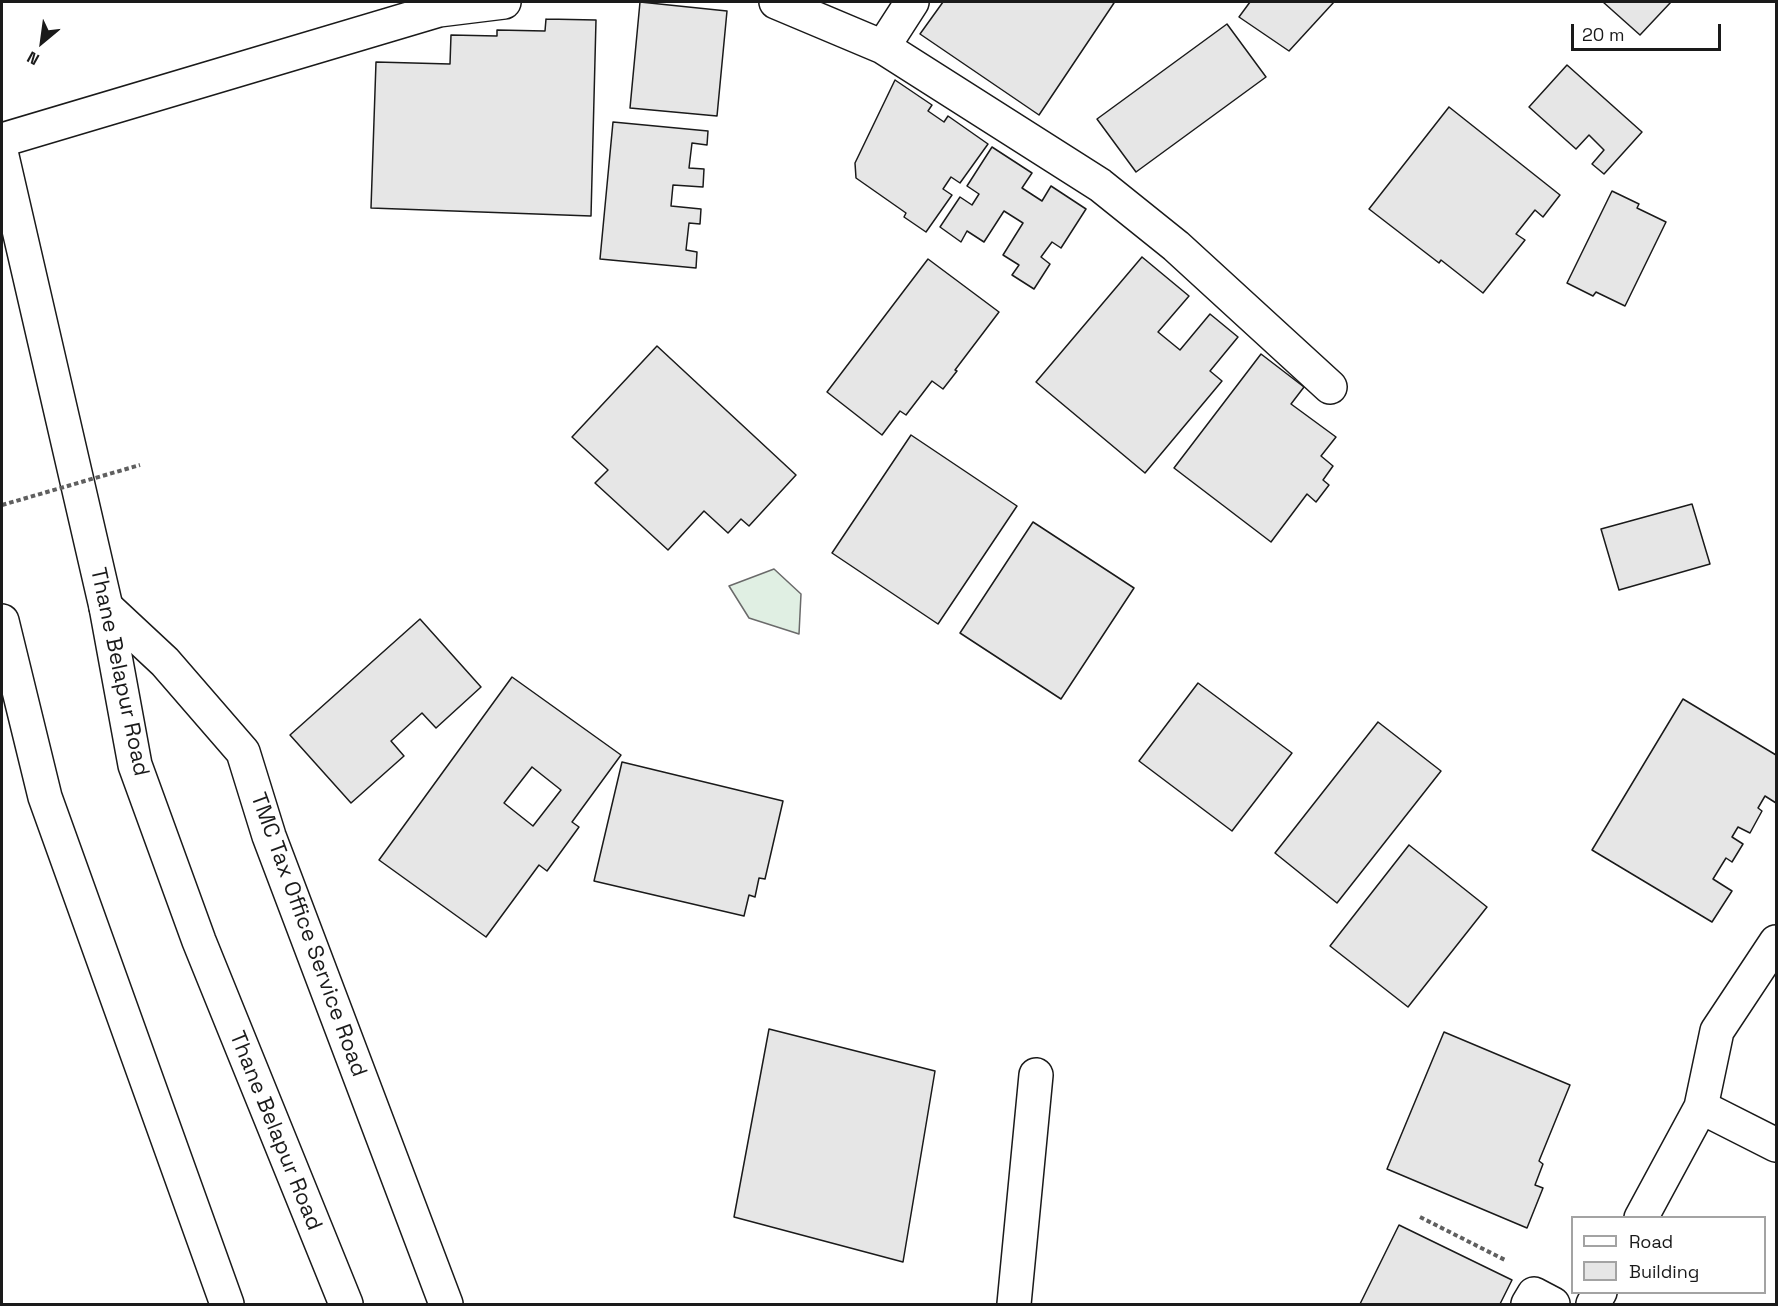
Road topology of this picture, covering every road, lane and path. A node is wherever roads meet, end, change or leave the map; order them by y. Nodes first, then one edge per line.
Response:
1 (504, 2) edge
2 (776, 2) edge
3 (912, 2) edge
4 (883, 47) junction
5 (2, 140) edge
6 (2, 156) edge
7 (1330, 387) dead end
8 (140, 465) dead end
9 (2, 506) edge
10 (106, 607) junction
11 (2, 621) edge
12 (1776, 942) edge
13 (1036, 1075) dead end
14 (1701, 1107) junction
15 (1776, 1145) edge
16 (1642, 1216) edge
17 (1420, 1217) dead end
18 (1538, 1301) edge
19 (227, 1305) edge
20 (346, 1305) edge
21 (446, 1305) edge
22 (1014, 1305) edge

1 - 5 street
2 - 4 street
3 - 4 street
4 - 7 street
6 - 10 street, Thane Belapur Road
8 - 9 path, bridge
10 - 20 street, Thane Belapur Road
10 - 21 street, TMC Tax Office Service Road
11 - 19 street
12 - 14 street
13 - 22 street
14 - 15 street
14 - 16 street
17 - 18 path

